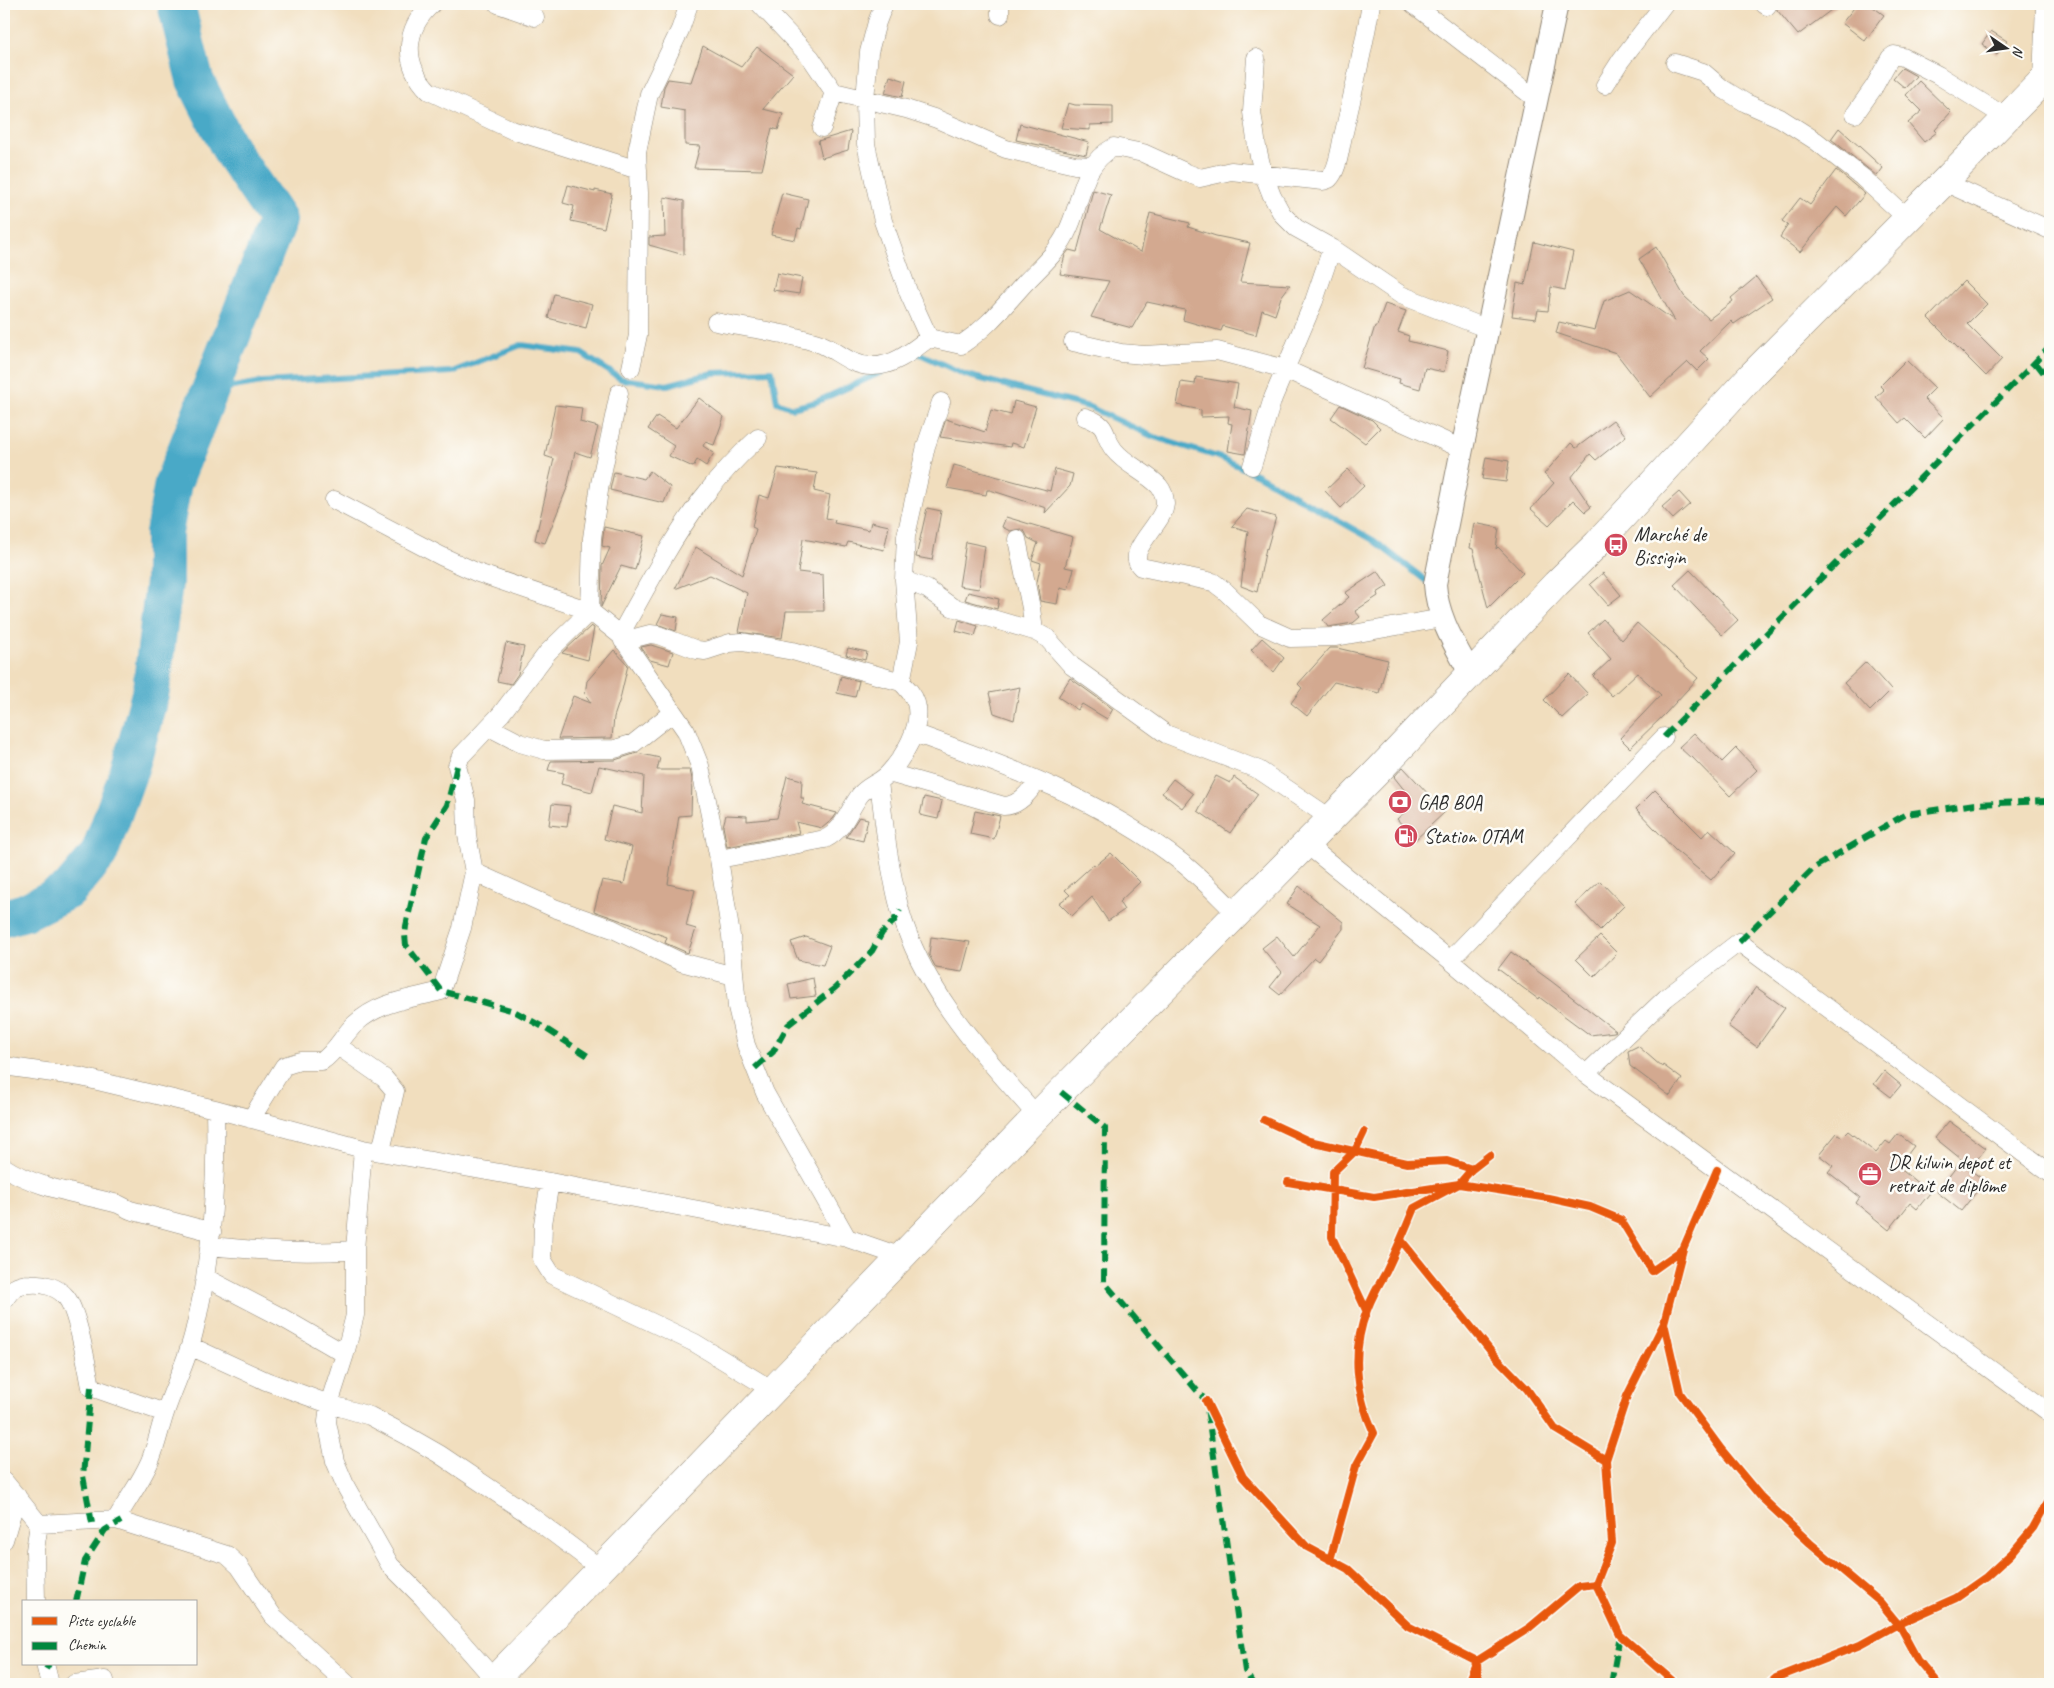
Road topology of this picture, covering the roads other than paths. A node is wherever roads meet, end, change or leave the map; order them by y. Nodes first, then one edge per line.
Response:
1 (432, 4) edge
2 (498, 4) edge
3 (689, 4) edge
4 (760, 4) edge
5 (884, 4) edge
6 (1371, 4) edge
7 (1413, 4) edge
8 (1557, 4) edge
9 (1664, 4) edge
10 (2045, 4) edge
11 (535, 17) dead end
12 (1256, 58) dead end
13 (1676, 63) dead end
14 (2046, 77) edge
15 (1605, 85) dead end
16 (834, 92) junction
17 (1536, 99) junction
18 (865, 100) junction
19 (1855, 114) dead end
20 (2007, 118) junction
21 (822, 128) dead end
22 (1091, 166) junction
23 (638, 170) junction
24 (1263, 173) junction
25 (1944, 182) junction
26 (1908, 219) junction
27 (2050, 230) edge
28 (1332, 248) junction
29 (716, 322) dead end
30 (1488, 329) junction
31 (929, 338) junction
32 (1073, 342) dead end
33 (631, 368) dead end
34 (1285, 369) junction
35 (619, 392) dead end
36 (941, 402) dead end
37 (1085, 417) dead end
38 (758, 438) dead end
39 (1462, 449) junction
40 (1252, 466) dead end
41 (334, 500) dead end
42 (1017, 539) dead end
43 (904, 580) junction
44 (590, 611) junction
45 (1442, 618) junction
46 (1034, 630) junction
47 (622, 638) junction
48 (1470, 674) junction
49 (901, 682) junction
50 (673, 712) junction
51 (489, 727) junction
52 (914, 733) junction
53 (1664, 737) dead end
54 (884, 778) junction
55 (1038, 780) junction
56 (1330, 818) junction
57 (1306, 844) junction
58 (719, 859) junction
59 (474, 872) junction
60 (1237, 914) junction
61 (1450, 960) junction
62 (734, 976) junction
63 (338, 1046) junction
64 (4, 1066) edge
65 (1586, 1074) junction
66 (215, 1109) junction
67 (1038, 1116) junction
68 (251, 1119) junction
69 (372, 1150) junction
70 (4, 1167) edge
71 (2050, 1173) edge
72 (550, 1182) junction
73 (847, 1238) junction
74 (211, 1239) junction
75 (355, 1250) junction
76 (902, 1257) junction
77 (206, 1278) junction
78 (4, 1301) edge
79 (190, 1346) junction
80 (346, 1354) junction
81 (774, 1391) junction
82 (329, 1404) junction
83 (2050, 1413) edge
84 (165, 1414) junction
85 (4, 1482) edge
86 (17, 1496) junction
87 (116, 1520) junction
88 (39, 1524) junction
89 (4, 1540) edge
90 (600, 1569) junction
91 (36, 1600) edge
92 (46, 1666) edge
93 (105, 1680) dead end
94 (492, 1682) edge
95 (50, 1684) edge
96 (74, 1684) edge
97 (347, 1684) edge

1 - 23 street
2 - 11 street
3 - 23 street
4 - 16 street
5 - 18 street
6 - 24 street
7 - 17 street
8 - 17 street
9 - 15 street
10 - 14 street
12 - 24 street
13 - 26 street
14 - 20 main road
16 - 18 street
16 - 21 street
17 - 30 street
18 - 22 street
18 - 31 street
19 - 20 street
20 - 25 main road
22 - 24 street
22 - 31 street
23 - 33 street
24 - 28 street
25 - 26 main road
25 - 27 street
26 - 48 main road
28 - 30 street
28 - 34 street
29 - 31 street
30 - 39 street
32 - 34 street
34 - 39 street
34 - 40 street
35 - 44 street
36 - 43 street
37 - 45 street
38 - 47 street
39 - 45 street
41 - 44 street
42 - 46 street
43 - 46 street
43 - 49 street
44 - 47 street
44 - 51 street
45 - 48 street
46 - 56 street
47 - 49 street
47 - 50 street
48 - 56 main road
49 - 52 street
50 - 51 street
50 - 58 street
51 - 59 street
52 - 54 street
52 - 55 street
53 - 61 street
54 - 55 street
54 - 58 street
54 - 67 street
55 - 60 street
56 - 57 main road
57 - 60 main road
57 - 61 street
58 - 62 street
59 - 62 street
59 - 63 street
60 - 67 main road
61 - 65 street
62 - 73 street
63 - 68 street
63 - 69 street
64 - 66 street
65 - 71 street
65 - 83 street
66 - 68 street
66 - 74 street
67 - 76 main road
68 - 69 street
69 - 72 street
69 - 75 street
70 - 74 street
72 - 73 street
72 - 81 street
73 - 76 street
74 - 75 street
74 - 77 street
75 - 80 street
76 - 81 main road
77 - 79 street
77 - 80 street
78 - 84 street
79 - 82 street
79 - 84 street
80 - 82 street
81 - 90 main road
82 - 90 street
82 - 94 street
84 - 87 street
85 - 86 street
86 - 88 street
86 - 89 street
87 - 88 street
87 - 97 street
88 - 91 street
90 - 94 main road
92 - 95 street
93 - 96 street

